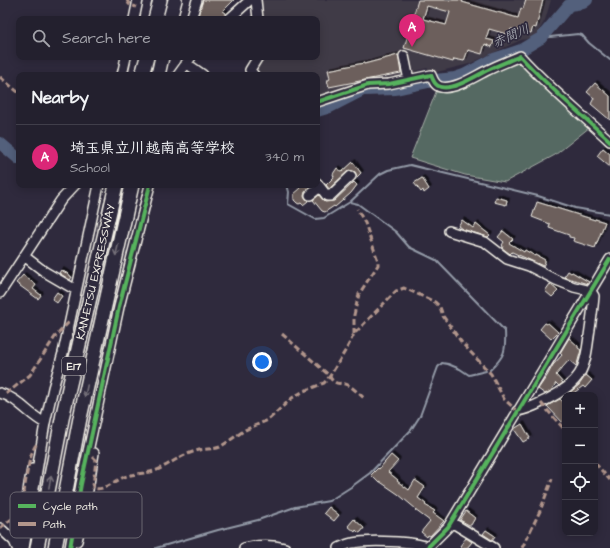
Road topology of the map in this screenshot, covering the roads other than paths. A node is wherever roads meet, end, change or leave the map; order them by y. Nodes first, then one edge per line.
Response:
1 (138, 0) edge
2 (160, 0) edge
3 (175, 0) edge
4 (197, 0) edge
5 (250, 0) edge
6 (256, 0) edge
7 (135, 16) edge
8 (157, 16) edge
9 (171, 16) edge
10 (192, 16) edge
11 (233, 16) edge
12 (258, 16) edge
13 (404, 56) dead end
14 (125, 60) edge
15 (145, 60) edge
16 (161, 60) edge
17 (188, 60) edge
18 (256, 60) edge
19 (123, 72) edge
20 (143, 72) edge
21 (159, 72) edge
22 (180, 72) edge
23 (200, 72) edge
24 (252, 72) edge
25 (409, 80) junction
26 (320, 101) edge
27 (610, 141) edge
28 (351, 176) dead end
29 (320, 186) edge
30 (72, 188) edge
31 (99, 188) edge
32 (115, 188) edge
33 (131, 188) edge
34 (149, 188) edge
35 (317, 188) edge
36 (310, 196) dead end
37 (449, 231) dead end
38 (24, 256) junction
39 (610, 259) edge
40 (76, 290) junction
41 (591, 291) junction
42 (0, 293) edge
43 (0, 393) edge
44 (517, 412) junction
45 (45, 425) junction
46 (92, 432) junction
47 (27, 492) edge
48 (48, 492) edge
49 (66, 492) edge
50 (81, 492) edge
51 (88, 492) edge
52 (451, 522) junction
53 (0, 528) edge
54 (10, 537) edge
55 (11, 538) edge
56 (39, 538) edge
57 (57, 538) edge
58 (72, 538) edge
59 (77, 538) edge
60 (483, 545) edge
61 (20, 547) edge
62 (427, 547) edge
63 (37, 548) edge
64 (55, 548) edge
65 (70, 548) edge
66 (75, 548) edge
67 (244, 548) edge
68 (285, 548) edge
69 (339, 548) edge
70 (494, 548) edge

1 - 7 street
2 - 8 highway
3 - 9 highway
4 - 10 street
5 - 11 street
6 - 12 street
13 - 25 street
14 - 19 street
15 - 20 highway
16 - 21 highway
17 - 22 street
17 - 23 street
18 - 24 street
25 - 26 street
25 - 27 street
28 - 29 street
30 - 38 street
31 - 40 street
48 -> 32 highway, KAN-ETSU EXPRESSWAY / E17
33 -> 49 highway, KAN-ETSU EXPRESSWAY / E17
34 - 46 street
35 - 36 street
37 - 41 street
38 - 40 street
38 - 42 street
39 - 41 street
40 - 45 street
41 - 44 street
41 - 44 street
43 - 45 street
44 - 52 street
45 - 47 street
46 - 50 street
46 - 51 street
52 - 60 street
52 - 62 street
53 - 54 street
55 - 61 street
63 -> 56 highway, KAN-ETSU EXPRESSWAY / E17
57 -> 64 highway, KAN-ETSU EXPRESSWAY / E17
58 - 65 street
59 - 66 street
60 - 70 street
62 - 69 street
67 - 68 street

